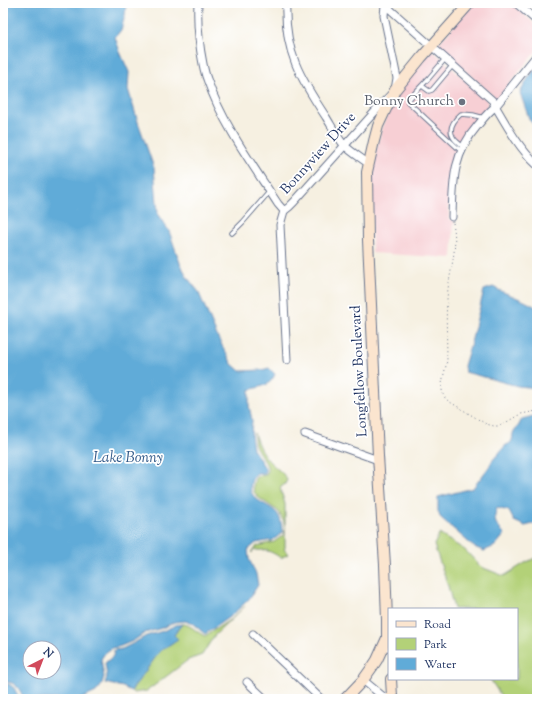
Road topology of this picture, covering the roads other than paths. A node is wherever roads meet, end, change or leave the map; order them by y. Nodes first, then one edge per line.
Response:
1 (198, 3) edge
2 (286, 3) edge
3 (470, 3) edge
4 (516, 3) edge
5 (384, 4) edge
6 (537, 21) edge
7 (432, 46) junction
8 (537, 55) edge
9 (445, 58) junction
10 (454, 65) junction
11 (422, 86) junction
12 (395, 90) junction
13 (495, 107) junction
14 (484, 118) junction
15 (344, 145) junction
16 (462, 149) junction
17 (369, 164) junction
18 (537, 165) edge
19 (270, 191) junction
20 (284, 211) junction
21 (452, 217) road end
22 (232, 233) dead end
23 (287, 360) dead end
24 (305, 434) dead end
25 (378, 460) junction
26 (253, 634) dead end
27 (388, 645) edge
28 (363, 680) junction
29 (391, 680) edge
30 (247, 682) dead end
31 (265, 699) edge
32 (321, 699) edge
33 (345, 699) edge
34 (386, 699) edge
35 (390, 699) edge

1 - 19 street
2 - 15 street
3 - 7 street, Longfellow Boulevard
4 - 6 street
5 - 7 street
5 - 12 street
7 - 9 street
7 - 12 street, Longfellow Boulevard
8 - 13 street
9 - 10 street
9 - 11 lane
10 - 11 lane
10 - 13 street
11 - 16 lane
12 - 15 street, Bonnyview Drive
12 - 17 street, Longfellow Boulevard
13 - 14 street
13 - 18 street
14 - 16 street
14 - 16 lane
15 - 17 street
15 - 20 street, Bonnyview Drive
16 - 21 street
17 - 25 street, Longfellow Boulevard
19 - 20 street
19 - 22 lane
20 - 23 street
24 - 25 street
25 - 27 street, Longfellow Boulevard
26 - 32 street
27 - 28 street, Longfellow Boulevard
28 - 33 street, Longfellow Boulevard
28 - 34 street
29 - 35 street
30 - 31 street

